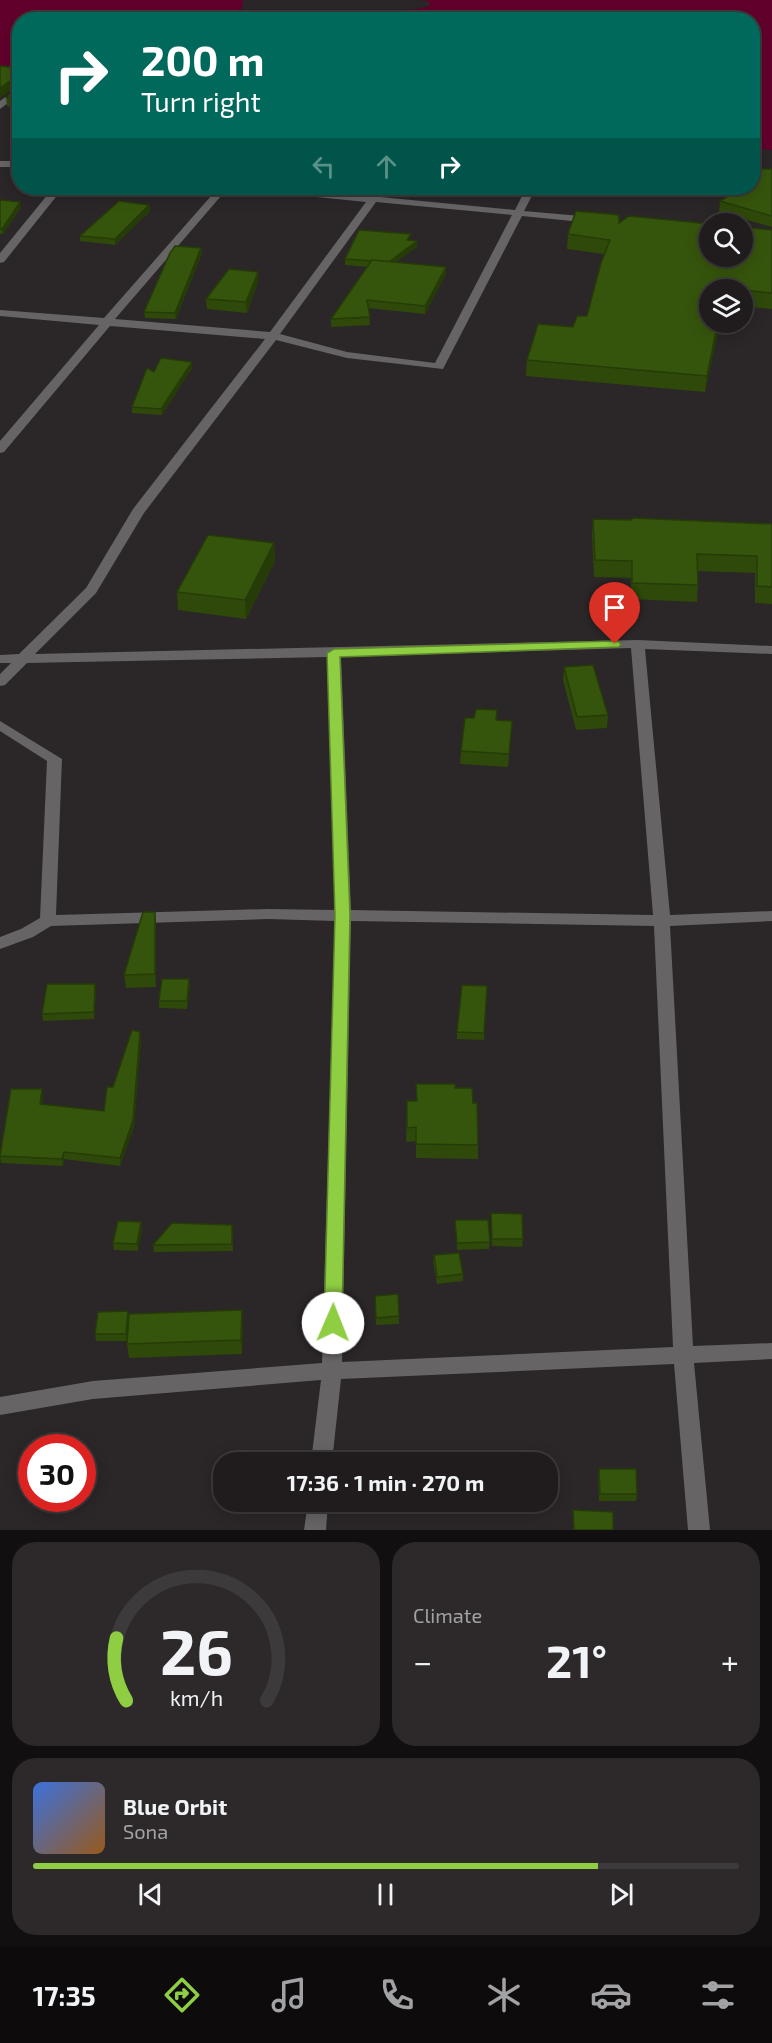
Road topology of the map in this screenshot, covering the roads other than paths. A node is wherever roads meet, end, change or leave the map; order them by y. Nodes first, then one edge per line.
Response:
1 (12, 96) edge
2 (0, 106) edge
3 (52, 195) edge
4 (217, 195) edge
5 (336, 195) edge
6 (375, 195) edge
7 (527, 195) edge
8 (373, 198) junction
9 (518, 213) junction
10 (603, 221) edge
11 (0, 260) edge
12 (0, 313) edge
13 (107, 321) junction
14 (273, 336) junction
15 (0, 449) edge
16 (638, 644) junction
17 (772, 650) edge
18 (334, 653) junction
19 (27, 657) junction
20 (0, 659) edge
21 (0, 682) edge
22 (0, 725) edge
23 (343, 915) junction
24 (772, 916) edge
25 (48, 921) junction
26 (662, 921) junction
27 (0, 943) edge
28 (772, 1351) edge
29 (683, 1354) junction
30 (332, 1371) junction
31 (0, 1406) edge
32 (323, 1452) edge
33 (317, 1512) edge
34 (315, 1530) edge
35 (699, 1530) edge

1 - 2 street
3 - 11 street
4 - 13 street
5 - 8 street
6 - 8 street
7 - 9 street
8 - 9 street
8 - 14 street
9 - 10 street
9 - 14 street
12 - 13 street
13 - 14 street
13 - 15 street
14 - 19 street
16 - 17 street
16 - 18 street
16 - 26 street
18 - 19 street
18 - 23 street
19 - 20 street
19 - 21 street
22 - 25 street
23 - 25 street
23 - 26 street
23 - 30 street
24 - 26 street
25 - 27 street
26 - 29 street
28 - 29 street
29 - 30 street
29 - 35 street
30 - 31 street
30 - 32 street
33 - 34 street

